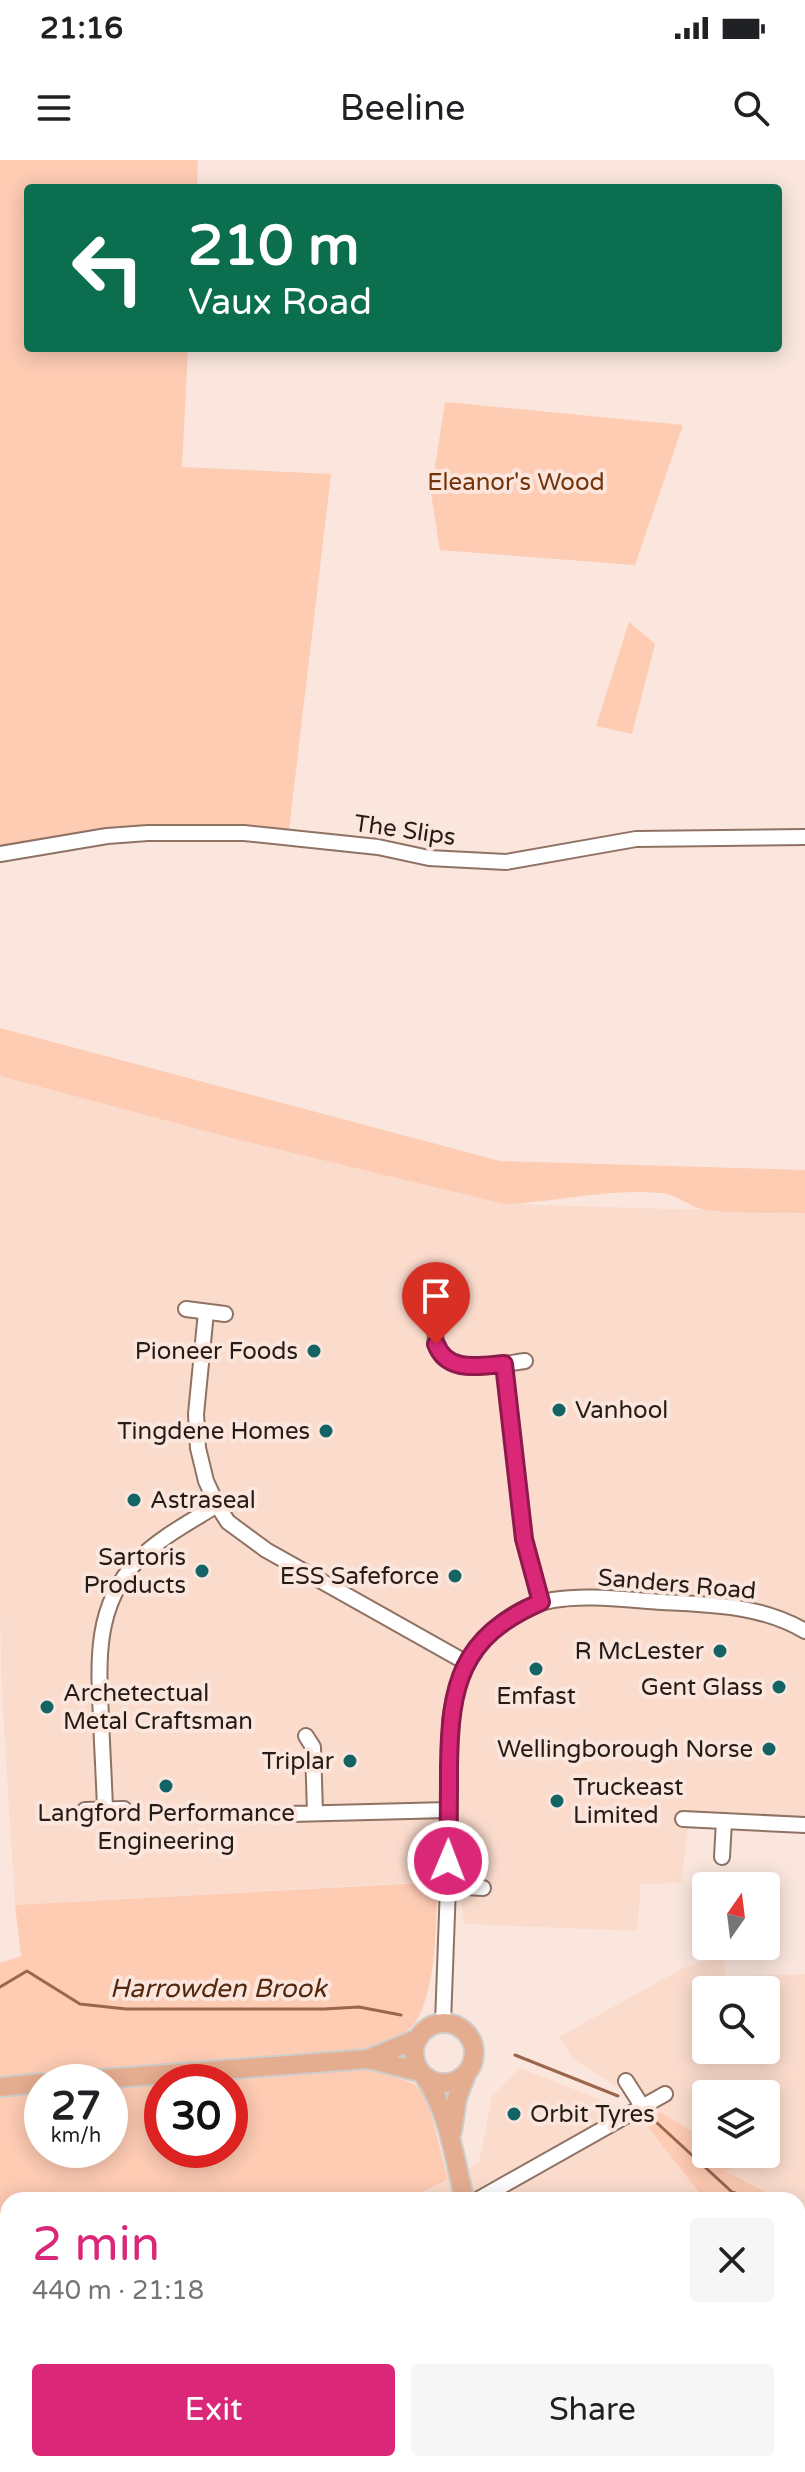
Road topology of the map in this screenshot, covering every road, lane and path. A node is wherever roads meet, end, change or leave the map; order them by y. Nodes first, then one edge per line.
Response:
1 (805, 837) edge
2 (0, 854) edge
3 (186, 1309) dead end
4 (206, 1312) junction
5 (225, 1314) dead end
6 (436, 1318) dead end
7 (525, 1361) dead end
8 (504, 1364) junction
9 (217, 1505) junction
10 (541, 1602) junction
11 (805, 1631) edge
12 (467, 1663) junction
13 (306, 1736) dead end
14 (105, 1809) junction
15 (124, 1809) dead end
16 (85, 1810) dead end
17 (449, 1810) junction
18 (315, 1813) junction
19 (290, 1814) dead end
20 (683, 1819) dead end
21 (724, 1821) junction
22 (805, 1825) edge
23 (722, 1857) dead end
24 (448, 1886) junction
25 (483, 1888) dead end
26 (443, 2023) junction
27 (417, 2039) junction
28 (368, 2059) junction
29 (467, 2072) junction
30 (422, 2074) junction
31 (128, 2077) edge
32 (626, 2081) dead end
33 (24, 2085) edge
34 (0, 2087) edge
35 (665, 2094) dead end
36 (642, 2106) junction
37 (451, 2134) junction
38 (463, 2192) edge
39 (491, 2192) edge

1 - 2 street, The Slips
3 - 4 street
4 - 5 street
4 - 9 street
6 - 8 street
7 - 8 street
8 - 10 street
9 - 12 street
9 - 14 street
10 - 11 street, Sanders Road
10 - 12 street
12 - 17 street
13 - 18 street
14 - 15 street
14 - 16 street
17 - 18 street
17 - 24 street
18 - 19 street
20 - 21 street
21 - 22 street
21 - 23 street
24 - 25 street
24 - 26 street
26 - 27 main road
26 - 29 main road
27 - 28 main road
27 - 30 main road
28 - 30 main road
28 - 31 main road
29 - 30 main road
29 - 37 main road
30 - 37 main road
32 - 36 street
33 - 34 main road
35 - 36 street
36 - 39 street
37 - 38 main road

